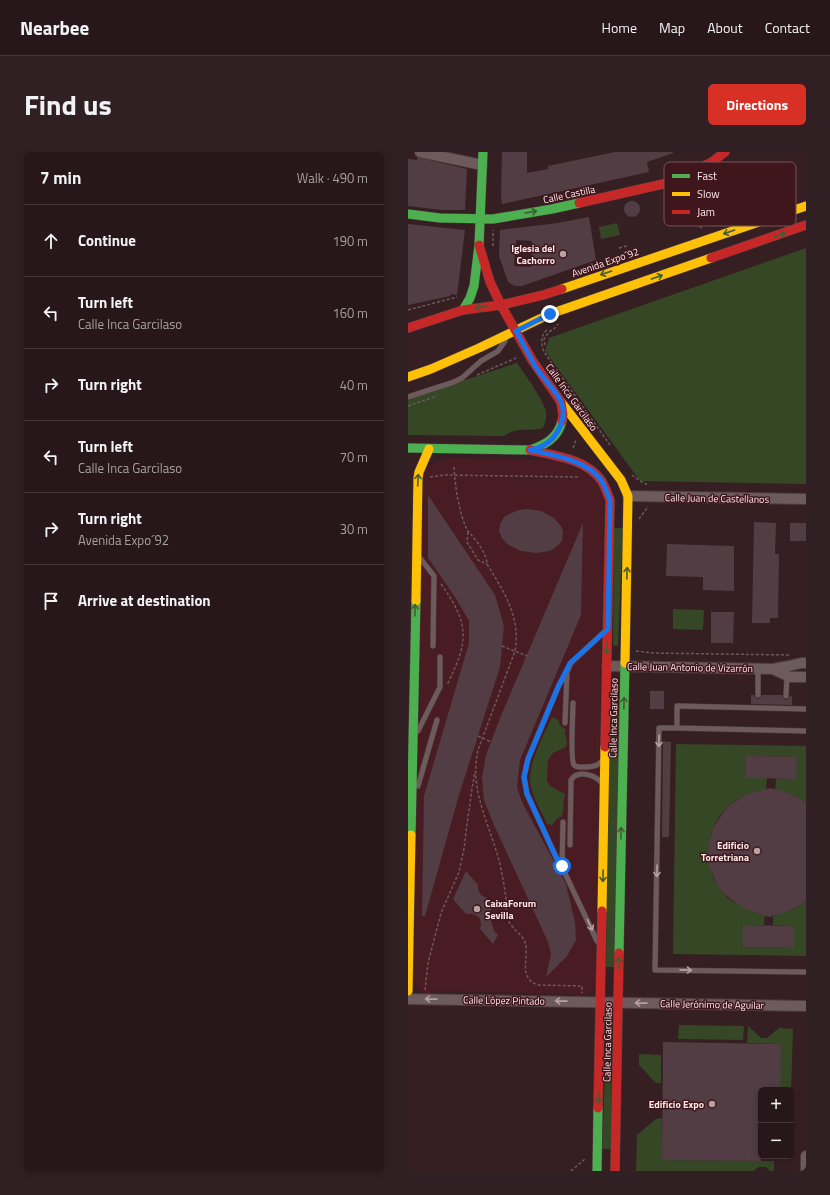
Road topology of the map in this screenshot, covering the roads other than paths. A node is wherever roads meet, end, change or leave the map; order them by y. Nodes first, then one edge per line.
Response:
1 (420, 152) edge
2 (483, 152) edge
3 (725, 152) edge
4 (712, 162) edge
5 (482, 164) junction
6 (664, 184) edge
7 (806, 196) edge
8 (796, 205) edge
9 (806, 206) edge
10 (796, 210) edge
11 (408, 214) edge
12 (479, 220) junction
13 (806, 225) edge
14 (748, 226) edge
15 (795, 229) junction
16 (806, 230) edge
17 (479, 245) junction
18 (501, 305) junction
19 (463, 310) junction
20 (408, 328) edge
21 (513, 332) junction
22 (408, 377) edge
23 (408, 397) edge
24 (561, 402) junction
25 (408, 448) edge
26 (429, 448) junction
27 (530, 450) junction
28 (628, 496) junction
29 (806, 499) edge
30 (416, 554) junction
31 (608, 629) junction
32 (433, 646) dead end
33 (440, 656) dead end
34 (806, 663) edge
35 (607, 666) junction
36 (625, 666) junction
37 (758, 668) junction
38 (806, 668) edge
39 (788, 671) junction
40 (567, 672) junction
41 (806, 677) edge
42 (758, 695) dead end
43 (786, 696) dead end
44 (573, 703) dead end
45 (806, 709) edge
46 (437, 720) dead end
47 (565, 723) dead end
48 (677, 728) junction
49 (806, 731) edge
50 (413, 741) junction
51 (605, 757) junction
52 (604, 787) junction
53 (412, 807) junction
54 (563, 822) dead end
55 (570, 845) dead end
56 (562, 866) junction
57 (601, 950) junction
58 (806, 972) edge
59 (408, 991) edge
60 (408, 998) edge
61 (600, 1002) junction
62 (618, 1002) junction
63 (806, 1006) edge
64 (806, 1156) edge
65 (598, 1171) edge
66 (615, 1171) edge
67 (806, 1171) edge

1 - 5 street
2 - 5 street
4 -> 3 street, Calle Castilla
5 - 12 street
12 -> 6 street, Calle Castilla
7 - 8 street
9 - 10 street, Avenida Expo´92
11 - 12 street, Calle Castilla
12 - 17 street
13 - 15 street
14 -> 18 street, Avenida Expo´92
15 - 16 street
21 -> 15 street
17 - 18 street, Calle Inca Garcilaso
17 - 19 street
18 -> 19 street, Avenida Expo´92
18 - 21 street, Calle Inca Garcilaso
19 - 20 street, Avenida Expo´92
21 - 22 street
21 - 23 lane
21 - 24 street, Calle Inca Garcilaso
24 - 27 street
24 - 28 street, Calle Inca Garcilaso
25 - 26 street
26 - 27 street
30 -> 26 street
27 - 31 street, Calle Inca Garcilaso
28 - 29 street, Calle Juan de Castellanos
36 -> 28 street, Calle Inca Garcilaso
30 - 32 lane
50 -> 30 street
31 -> 35 street, Calle Inca Garcilaso
31 - 40 lane
33 - 50 lane
34 - 39 street, Calle Juan Antonio de Vizarrón
35 - 36 street, Calle Juan Antonio de Vizarrón
35 - 51 street, Calle Inca Garcilaso
36 - 37 street, Calle Juan Antonio de Vizarrón
62 -> 36 street, Calle Inca Garcilaso
37 - 39 street, Calle Juan Antonio de Vizarrón
37 - 42 lane
38 - 39 street
39 - 41 street, Calle Juan Antonio de Vizarrón
39 - 43 lane
40 - 47 lane
40 - 56 lane
44 - 51 lane
45 - 48 lane
46 - 53 lane
48 - 49 lane
48 -> 58 lane
50 - 53 street
51 - 52 street, Calle Inca Garcilaso
52 - 55 lane
52 -> 57 street, Calle Inca Garcilaso
53 - 59 street
54 - 56 lane
56 -> 57 lane
57 - 61 street, Calle Inca Garcilaso
61 -> 60 street, Calle López Pintado
61 - 62 street, Calle López Pintado
61 -> 65 street, Calle Inca Garcilaso
63 -> 62 street, Calle Jerónimo de Aguilar
62 - 66 street, Calle Inca Garcilaso
64 - 67 street

